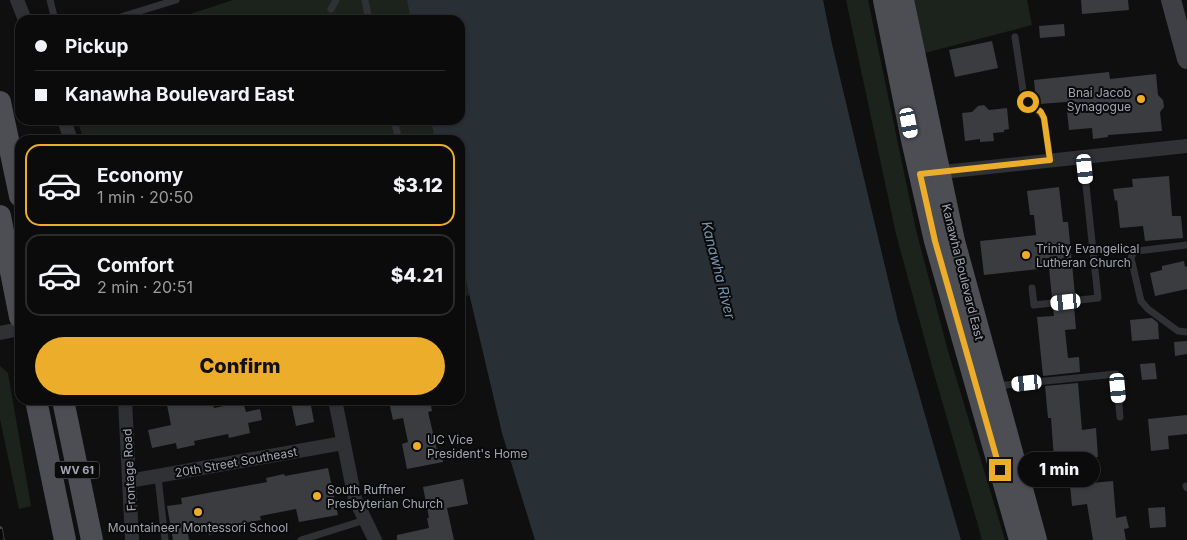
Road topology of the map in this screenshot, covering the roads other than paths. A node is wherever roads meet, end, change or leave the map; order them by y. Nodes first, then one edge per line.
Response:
1 (17, 0) edge
2 (50, 0) edge
3 (176, 0) edge
4 (336, 0) edge
5 (365, 0) edge
6 (884, 0) edge
7 (903, 0) edge
8 (1171, 0) edge
9 (331, 9) dead end
10 (23, 15) edge
11 (54, 15) edge
12 (126, 15) edge
13 (368, 15) edge
14 (1015, 37) dead end
15 (1187, 59) edge
16 (0, 102) edge
17 (1187, 146) edge
18 (1083, 157) junction
19 (1050, 160) junction
20 (15, 172) edge
21 (929, 173) junction
22 (0, 216) edge
23 (1187, 245) edge
24 (1032, 288) dead end
25 (15, 292) edge
26 (15, 330) edge
27 (1187, 332) edge
28 (0, 333) edge
29 (993, 386) junction
30 (37, 405) edge
31 (64, 405) edge
32 (125, 405) edge
33 (336, 405) edge
34 (1120, 417) dead end
35 (343, 443) junction
36 (158, 477) junction
37 (129, 481) junction
38 (364, 520) junction
39 (65, 540) edge
40 (92, 540) edge
41 (132, 540) edge
42 (164, 540) edge
43 (301, 540) edge
44 (376, 540) edge
45 (1020, 540) edge
46 (1036, 540) edge

1 - 10 street
2 - 11 lane
3 - 12 lane
4 - 9 lane
5 - 13 lane
6 - 21 main road, Kanawha Boulevard East
7 - 21 main road, Kanawha Boulevard East
8 - 15 main road
14 - 19 lane
16 - 20 main road
17 - 18 street
18 - 19 street
18 - 24 lane
19 - 21 street
21 - 29 main road, Kanawha Boulevard East
21 - 45 main road, Kanawha Boulevard East
22 - 25 main road
23 - 27 lane
26 - 28 street
29 - 34 lane
29 - 46 main road, Kanawha Boulevard East
30 - 39 main road, WV 61
31 - 40 main road, WV 61
32 - 37 street, Frontage Road
33 - 35 street
35 - 36 street, 20th Street Southeast
35 - 38 street
36 - 37 street, 20th Street Southeast
36 - 42 lane
37 - 41 street, Frontage Road
38 - 43 lane
38 - 44 street

